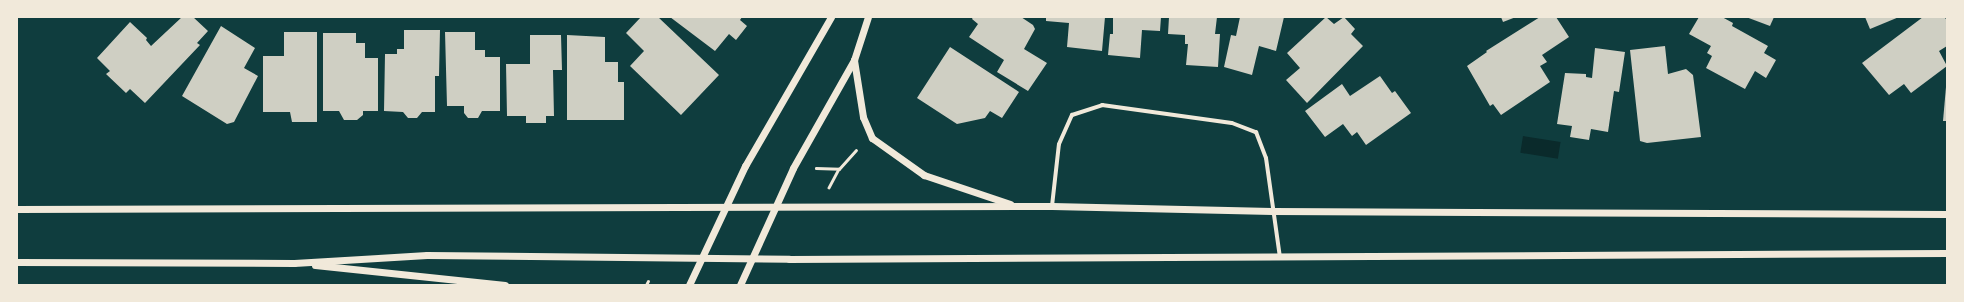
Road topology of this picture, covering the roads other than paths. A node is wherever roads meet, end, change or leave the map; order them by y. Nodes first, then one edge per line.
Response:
1 (831, 17) edge
2 (868, 17) edge
3 (854, 60) junction
4 (1016, 206) junction
5 (1052, 206) junction
6 (17, 209) edge
7 (725, 209) junction
8 (774, 209) junction
9 (1273, 211) junction
10 (1947, 214) edge
11 (1947, 254) edge
12 (701, 258) junction
13 (752, 258) junction
14 (1280, 258) junction
15 (17, 262) edge
16 (294, 263) junction
17 (505, 285) edge
18 (689, 285) edge
19 (740, 285) edge

1 - 7 street
2 - 3 street
3 - 4 street
3 - 8 street
4 - 5 street
4 - 8 street
5 - 9 street
5 - 9 street
6 - 7 street
7 - 8 street
7 - 12 street
8 - 13 street
9 - 10 street
9 - 14 street
11 - 14 street
12 - 13 street
12 - 16 street
12 - 18 street
13 - 14 street
13 - 19 street
15 - 16 street
16 - 17 street

